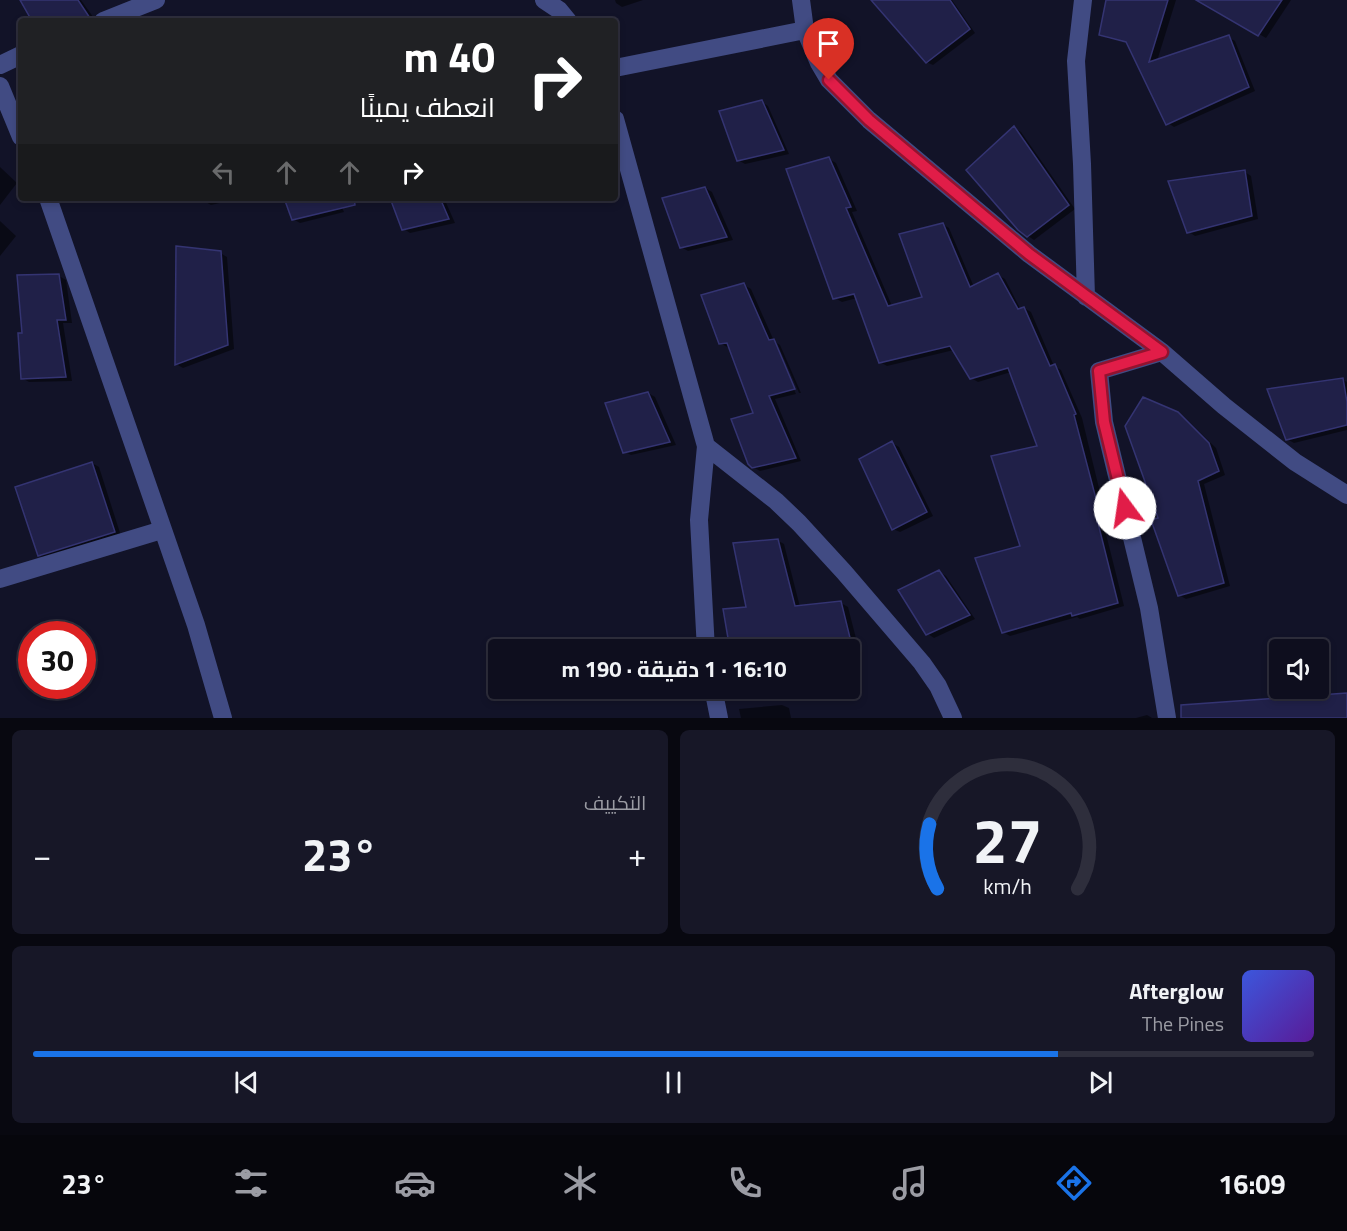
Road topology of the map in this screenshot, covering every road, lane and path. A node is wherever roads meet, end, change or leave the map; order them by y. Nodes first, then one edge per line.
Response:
1 (156, 0) edge
2 (544, 0) edge
3 (801, 0) edge
4 (1083, 0) edge
5 (111, 18) edge
6 (566, 18) edge
7 (805, 30) junction
8 (18, 56) edge
9 (0, 65) edge
10 (618, 67) edge
11 (0, 86) edge
12 (18, 130) edge
13 (618, 130) edge
14 (49, 201) edge
15 (1086, 297) junction
16 (1162, 352) junction
17 (706, 446) junction
18 (1347, 495) edge
19 (162, 530) junction
20 (0, 579) edge
21 (705, 639) edge
22 (715, 699) edge
23 (223, 718) edge
24 (719, 718) edge
25 (953, 718) edge
26 (1167, 718) edge

1 - 5 street
2 - 6 street
3 - 7 street
4 - 15 street
7 - 10 street
7 - 15 street
8 - 9 street
11 - 12 street
13 - 17 street
14 - 19 street
15 - 16 street
16 - 18 street
16 - 26 street
17 - 21 street
17 - 25 street
19 - 20 street
19 - 23 street
22 - 24 street

